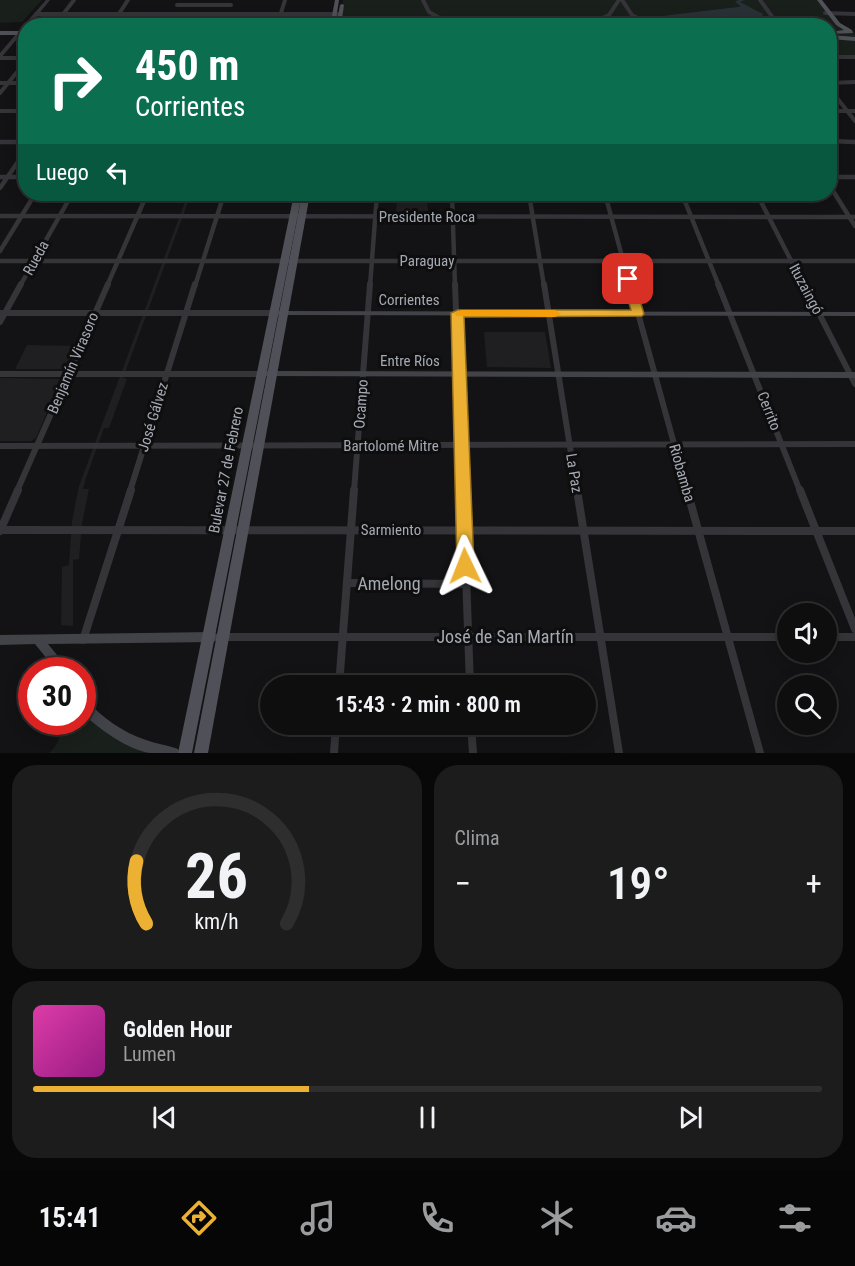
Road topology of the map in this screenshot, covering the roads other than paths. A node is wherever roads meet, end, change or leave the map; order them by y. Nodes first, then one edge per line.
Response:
1 (48, 0) edge
2 (74, 0) edge
3 (128, 0) edge
4 (180, 0) edge
5 (233, 0) edge
6 (285, 0) edge
7 (337, 0) edge
8 (343, 0) edge
9 (423, 0) edge
10 (620, 0) edge
11 (760, 0) edge
12 (814, 0) edge
13 (819, 0) edge
14 (177, 5) junction
15 (231, 5) junction
16 (827, 13) junction
17 (36, 14) junction
18 (63, 14) junction
19 (90, 14) junction
20 (119, 14) junction
21 (172, 14) junction
22 (227, 14) junction
23 (281, 14) junction
24 (337, 14) junction
25 (855, 14) edge
26 (33, 18) edge
27 (60, 18) edge
28 (87, 18) edge
29 (116, 18) edge
30 (170, 18) edge
31 (225, 18) edge
32 (280, 18) edge
33 (335, 18) edge
34 (337, 18) edge
35 (440, 18) edge
36 (602, 18) edge
37 (638, 18) edge
38 (773, 18) edge
39 (831, 18) edge
40 (832, 18) edge
41 (837, 23) edge
42 (853, 32) edge
43 (837, 33) edge
44 (0, 35) edge
45 (18, 35) edge
46 (837, 35) edge
47 (842, 38) junction
48 (18, 39) edge
49 (855, 39) edge
50 (853, 46) dead end
51 (0, 57) edge
52 (837, 57) edge
53 (855, 57) edge
54 (18, 59) edge
55 (18, 70) edge
56 (837, 82) edge
57 (855, 82) edge
58 (0, 83) edge
59 (8, 83) junction
60 (18, 83) edge
61 (0, 93) edge
62 (837, 98) edge
63 (0, 111) edge
64 (18, 111) edge
65 (837, 111) edge
66 (847, 111) junction
67 (855, 111) edge
68 (855, 121) edge
69 (837, 141) edge
70 (0, 142) edge
71 (18, 142) edge
72 (855, 142) edge
73 (18, 161) edge
74 (0, 177) edge
75 (7, 177) junction
76 (18, 177) edge
77 (837, 177) edge
78 (855, 177) edge
79 (0, 188) edge
80 (837, 196) edge
81 (31, 201) edge
82 (68, 201) edge
83 (144, 201) edge
84 (222, 201) edge
85 (298, 201) edge
86 (304, 201) edge
87 (376, 201) edge
88 (452, 201) edge
89 (530, 201) edge
90 (607, 201) edge
91 (685, 201) edge
92 (761, 201) edge
93 (0, 216) edge
94 (21, 216) junction
95 (59, 217) junction
96 (137, 217) junction
97 (216, 217) junction
98 (298, 217) junction
99 (375, 217) junction
100 (453, 217) junction
101 (532, 217) junction
102 (611, 217) junction
103 (691, 217) junction
104 (769, 217) junction
105 (852, 217) edge
106 (855, 226) edge
107 (0, 251) edge
108 (0, 261) edge
109 (34, 261) junction
110 (117, 261) junction
111 (202, 261) junction
112 (289, 261) junction
113 (372, 261) junction
114 (455, 261) junction
115 (539, 261) junction
116 (624, 261) junction
117 (709, 261) junction
118 (791, 261) junction
119 (855, 261) edge
120 (3, 313) edge
121 (94, 313) junction
122 (186, 313) junction
123 (279, 313) junction
124 (458, 313) junction
125 (368, 314) junction
126 (548, 314) junction
127 (638, 314) junction
128 (730, 314) junction
129 (819, 314) junction
130 (855, 314) edge
131 (0, 322) edge
132 (0, 374) edge
133 (68, 374) junction
134 (167, 374) junction
135 (267, 374) junction
136 (363, 374) junction
137 (459, 374) junction
138 (558, 374) junction
139 (655, 374) junction
140 (754, 374) junction
141 (853, 375) edge
142 (855, 384) edge
143 (855, 444) edge
144 (569, 445) junction
145 (675, 445) junction
146 (782, 445) junction
147 (0, 446) edge
148 (38, 446) junction
149 (358, 446) junction
150 (461, 446) junction
151 (144, 447) junction
152 (253, 447) junction
153 (118, 530) junction
154 (237, 530) junction
155 (351, 530) junction
156 (464, 530) junction
157 (0, 531) edge
158 (583, 531) junction
159 (698, 531) junction
160 (816, 531) junction
161 (855, 531) edge
162 (347, 583) junction
163 (466, 584) junction
164 (855, 629) edge
165 (209, 637) junction
166 (223, 637) junction
167 (343, 637) junction
168 (468, 637) junction
169 (600, 637) junction
170 (728, 637) junction
171 (777, 637) edge
172 (837, 637) edge
173 (855, 637) edge
174 (0, 640) edge
175 (39, 640) junction
176 (83, 640) junction
177 (52, 657) edge
178 (340, 675) edge
179 (470, 675) edge
180 (96, 717) edge
181 (335, 735) edge
182 (471, 735) edge
183 (174, 753) edge
184 (185, 753) edge
185 (201, 753) edge
186 (334, 753) edge
187 (472, 753) edge
188 (619, 753) edge
189 (760, 753) edge

1 - 17 street
2 - 18 street
3 - 20 street
4 - 14 street
5 - 15 street
6 - 23 street
7 - 24 main road
8 - 24 main road
9 - 35 street
10 - 36 street
10 - 37 street
11 - 38 street
12 - 16 main road
13 - 16 main road
14 - 15 street
14 - 21 street
15 - 22 street
16 - 25 street
16 - 39 main road
16 - 40 main road
17 - 18 street
17 - 26 street
18 - 19 street
18 - 27 street
19 - 20 street
19 - 28 street
20 - 21 street
20 - 29 street
21 - 22 street
21 - 30 street
22 - 23 street
22 - 31 street
23 - 24 street
23 - 32 street
24 - 33 main road
24 - 34 main road
41 - 42 main road
42 - 43 main road
44 - 45 main road
46 - 47 main road
47 - 49 main road
47 - 50 main road
48 - 51 street
51 - 54 street
52 - 53 street
55 - 59 street
56 - 57 street
58 - 59 street
59 - 60 street
59 - 61 street
62 - 66 street
63 - 64 street
65 - 66 street
66 - 67 street
66 - 68 street
69 - 72 street
70 - 71 street
73 - 75 street
74 - 75 street
75 - 76 street
75 - 79 street
77 - 78 street
80 - 105 street
81 - 94 street
82 - 95 street, Rueda
83 - 96 street, Benjamín Virasoro
84 - 97 street, José Gálvez
85 - 98 main road, Bulevar 27 de Febrero
86 - 98 main road, Bulevar 27 de Febrero
87 - 99 street, Ocampo
88 - 100 street
89 - 101 street, La Paz
90 - 102 street, Riobamba
91 - 103 street, Cerrito
92 - 104 street, Ituzaingó
93 - 94 street, Presidente Roca
94 - 95 street, Presidente Roca
94 - 107 street
95 - 96 street, Presidente Roca
95 - 109 street, Rueda
96 - 97 street, Presidente Roca
96 - 110 street, Benjamín Virasoro
97 - 98 street, Presidente Roca
97 - 111 street, José Gálvez
98 - 99 street, Presidente Roca
98 - 112 main road, Bulevar 27 de Febrero
99 - 100 street, Presidente Roca
99 - 113 street, Ocampo
100 - 101 street, Presidente Roca
100 - 114 street
101 - 102 street, Presidente Roca
101 - 115 street, La Paz
102 - 103 street, Presidente Roca
102 - 116 street, Riobamba
103 - 104 street, Presidente Roca
103 - 117 street, Cerrito
104 - 105 street, Presidente Roca
104 - 118 street, Ituzaingó
105 - 106 street
108 - 109 street, Paraguay
109 - 110 street, Paraguay
109 - 120 street, Rueda
110 - 111 street, Paraguay
110 - 121 street, Benjamín Virasoro
111 - 112 street, Paraguay
111 - 122 street, José Gálvez
112 - 113 street, Paraguay
112 - 123 main road, Bulevar 27 de Febrero
113 - 114 street, Paraguay
113 - 125 street, Ocampo
114 - 115 street, Paraguay
114 - 124 street
115 - 116 street, Paraguay
115 - 126 street, La Paz
116 - 117 street, Paraguay
116 - 127 street, Riobamba
117 - 118 street, Paraguay
117 - 128 street, Cerrito
118 - 119 street, Paraguay
118 - 129 street, Ituzaingó
120 - 121 street, Corrientes
120 - 131 street, Rueda
121 - 122 street, Corrientes
121 - 133 street, Benjamín Virasoro
122 - 123 street, Corrientes
122 - 134 street, José Gálvez
123 - 125 main road, Corrientes
123 - 135 main road, Bulevar 27 de Febrero
124 - 125 main road, Corrientes
124 - 126 main road, Corrientes
124 - 137 street
125 - 136 street, Ocampo
126 - 127 main road, Corrientes
126 - 138 street, La Paz
127 - 128 main road, Corrientes
127 - 139 street, Riobamba
128 - 129 main road, Corrientes
128 - 140 street, Cerrito
129 - 130 main road, Corrientes
129 - 141 street, Ituzaingó
132 - 133 street, Entre Ríos
133 - 134 street, Entre Ríos
133 - 148 street, Benjamín Virasoro
134 - 135 street, Entre Ríos
134 - 151 street, José Gálvez
135 - 136 main road, Entre Ríos
135 - 152 main road, Bulevar 27 de Febrero
136 - 137 main road, Entre Ríos
136 - 149 street, Ocampo
137 - 138 main road, Entre Ríos
137 - 150 street
138 - 139 main road, Entre Ríos
138 - 144 street, La Paz
139 - 140 main road, Entre Ríos
139 - 145 street, Riobamba
140 - 141 main road, Entre Ríos
140 - 146 street, Cerrito
141 - 142 street, Ituzaingó
143 - 146 street, Bartolomé Mitre
144 - 145 street, Bartolomé Mitre
144 - 150 street, Bartolomé Mitre
144 - 158 street, La Paz
145 - 146 street, Bartolomé Mitre
145 - 159 street, Riobamba
146 - 160 street, Cerrito
147 - 148 street, Bartolomé Mitre
148 - 151 street, Bartolomé Mitre
148 - 157 street, Benjamín Virasoro
149 - 150 street, Bartolomé Mitre
149 - 152 street, Bartolomé Mitre
149 - 155 street, Ocampo
150 - 156 street
151 - 152 street, Bartolomé Mitre
151 - 153 street, José Gálvez
152 - 154 main road, Bulevar 27 de Febrero
153 - 154 street, Sarmiento
153 - 157 street, Sarmiento
153 - 176 street, José Gálvez
154 - 155 street, Sarmiento
154 - 165 main road, Bulevar 27 de Febrero
154 - 166 main road, Bulevar 27 de Febrero
155 - 156 street, Sarmiento
155 - 162 street, Ocampo
156 - 158 street, Sarmiento
156 - 163 street
158 - 159 street, Sarmiento
158 - 169 street, La Paz
159 - 160 street, Sarmiento
159 - 170 street, Riobamba
160 - 161 street, Sarmiento
160 - 164 street, Cerrito
162 - 163 street, Amelong
162 - 167 street, Ocampo
163 - 168 street
165 - 166 main road
165 - 176 main road
165 - 184 main road, Bulevar 27 de Febrero
166 - 167 street, José de San Martín
166 - 185 main road, Bulevar 27 de Febrero
167 - 168 street, José de San Martín
167 - 178 street, Ocampo
168 - 169 street, José de San Martín
168 - 179 street
169 - 170 street, José de San Martín
169 - 188 street, La Paz
170 - 171 street, José de San Martín
170 - 189 street, Riobamba
172 - 173 street
174 - 175 main road
175 - 176 main road
175 - 177 main road
180 - 183 main road
181 - 186 street
182 - 187 street

